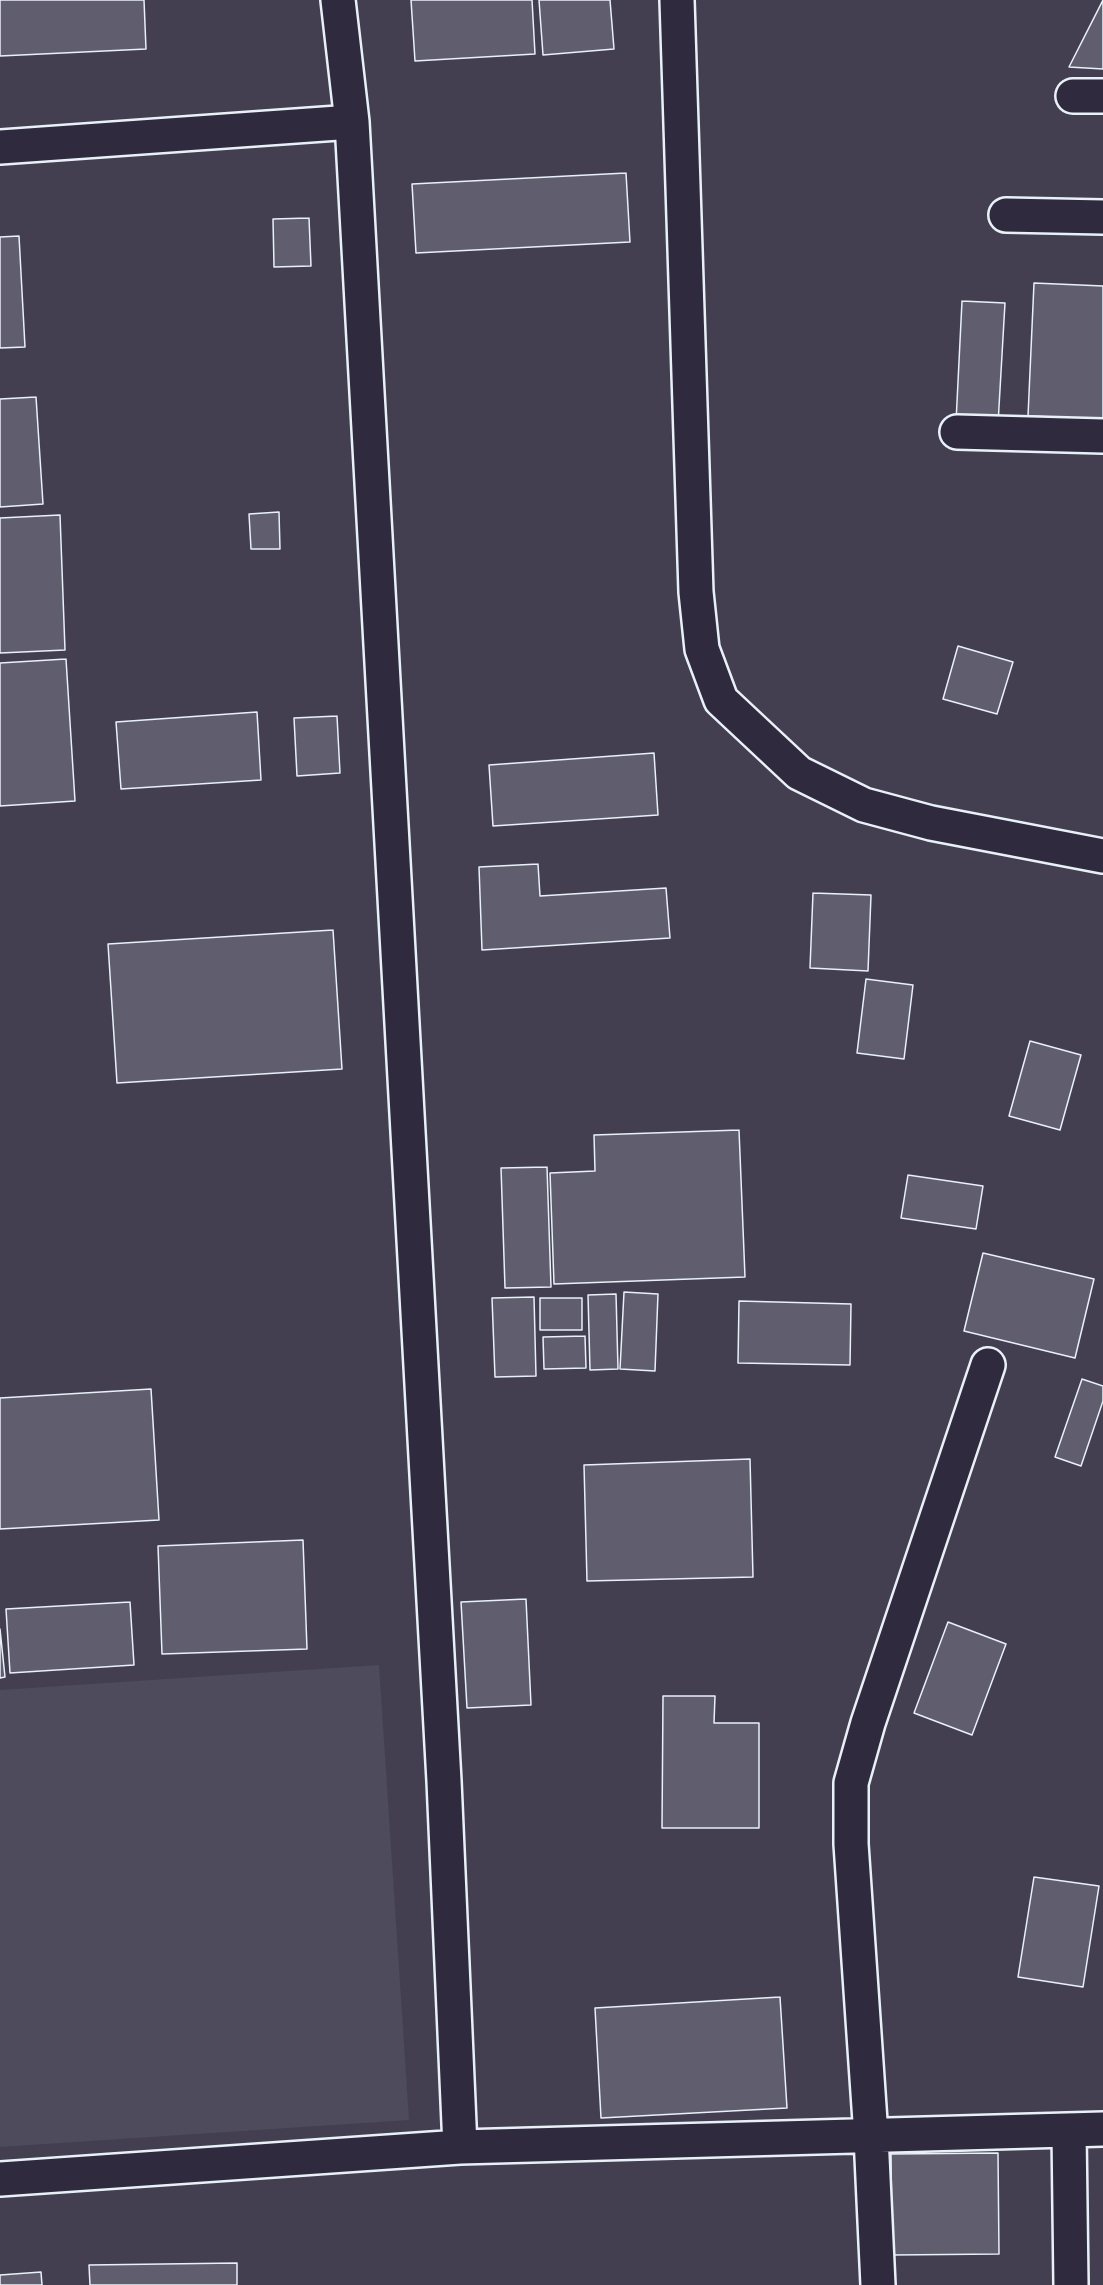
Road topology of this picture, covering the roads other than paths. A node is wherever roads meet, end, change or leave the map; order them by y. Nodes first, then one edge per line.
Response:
1 (338, 0) edge
2 (677, 0) edge
3 (352, 122) junction
4 (0, 147) edge
5 (1006, 215) dead end
6 (1103, 217) edge
7 (957, 432) dead end
8 (1103, 436) edge
9 (1103, 856) edge
10 (988, 1365) dead end
11 (1103, 2129) edge
12 (1069, 2131) junction
13 (871, 2136) junction
14 (460, 2147) junction
15 (0, 2179) edge
16 (878, 2285) edge
17 (1071, 2285) edge

1 - 3 street
2 - 9 street
3 - 4 street
3 - 14 street
5 - 6 street
7 - 8 street
10 - 13 street
11 - 12 street
12 - 13 street
12 - 17 street
13 - 14 street
13 - 16 street
14 - 15 street

